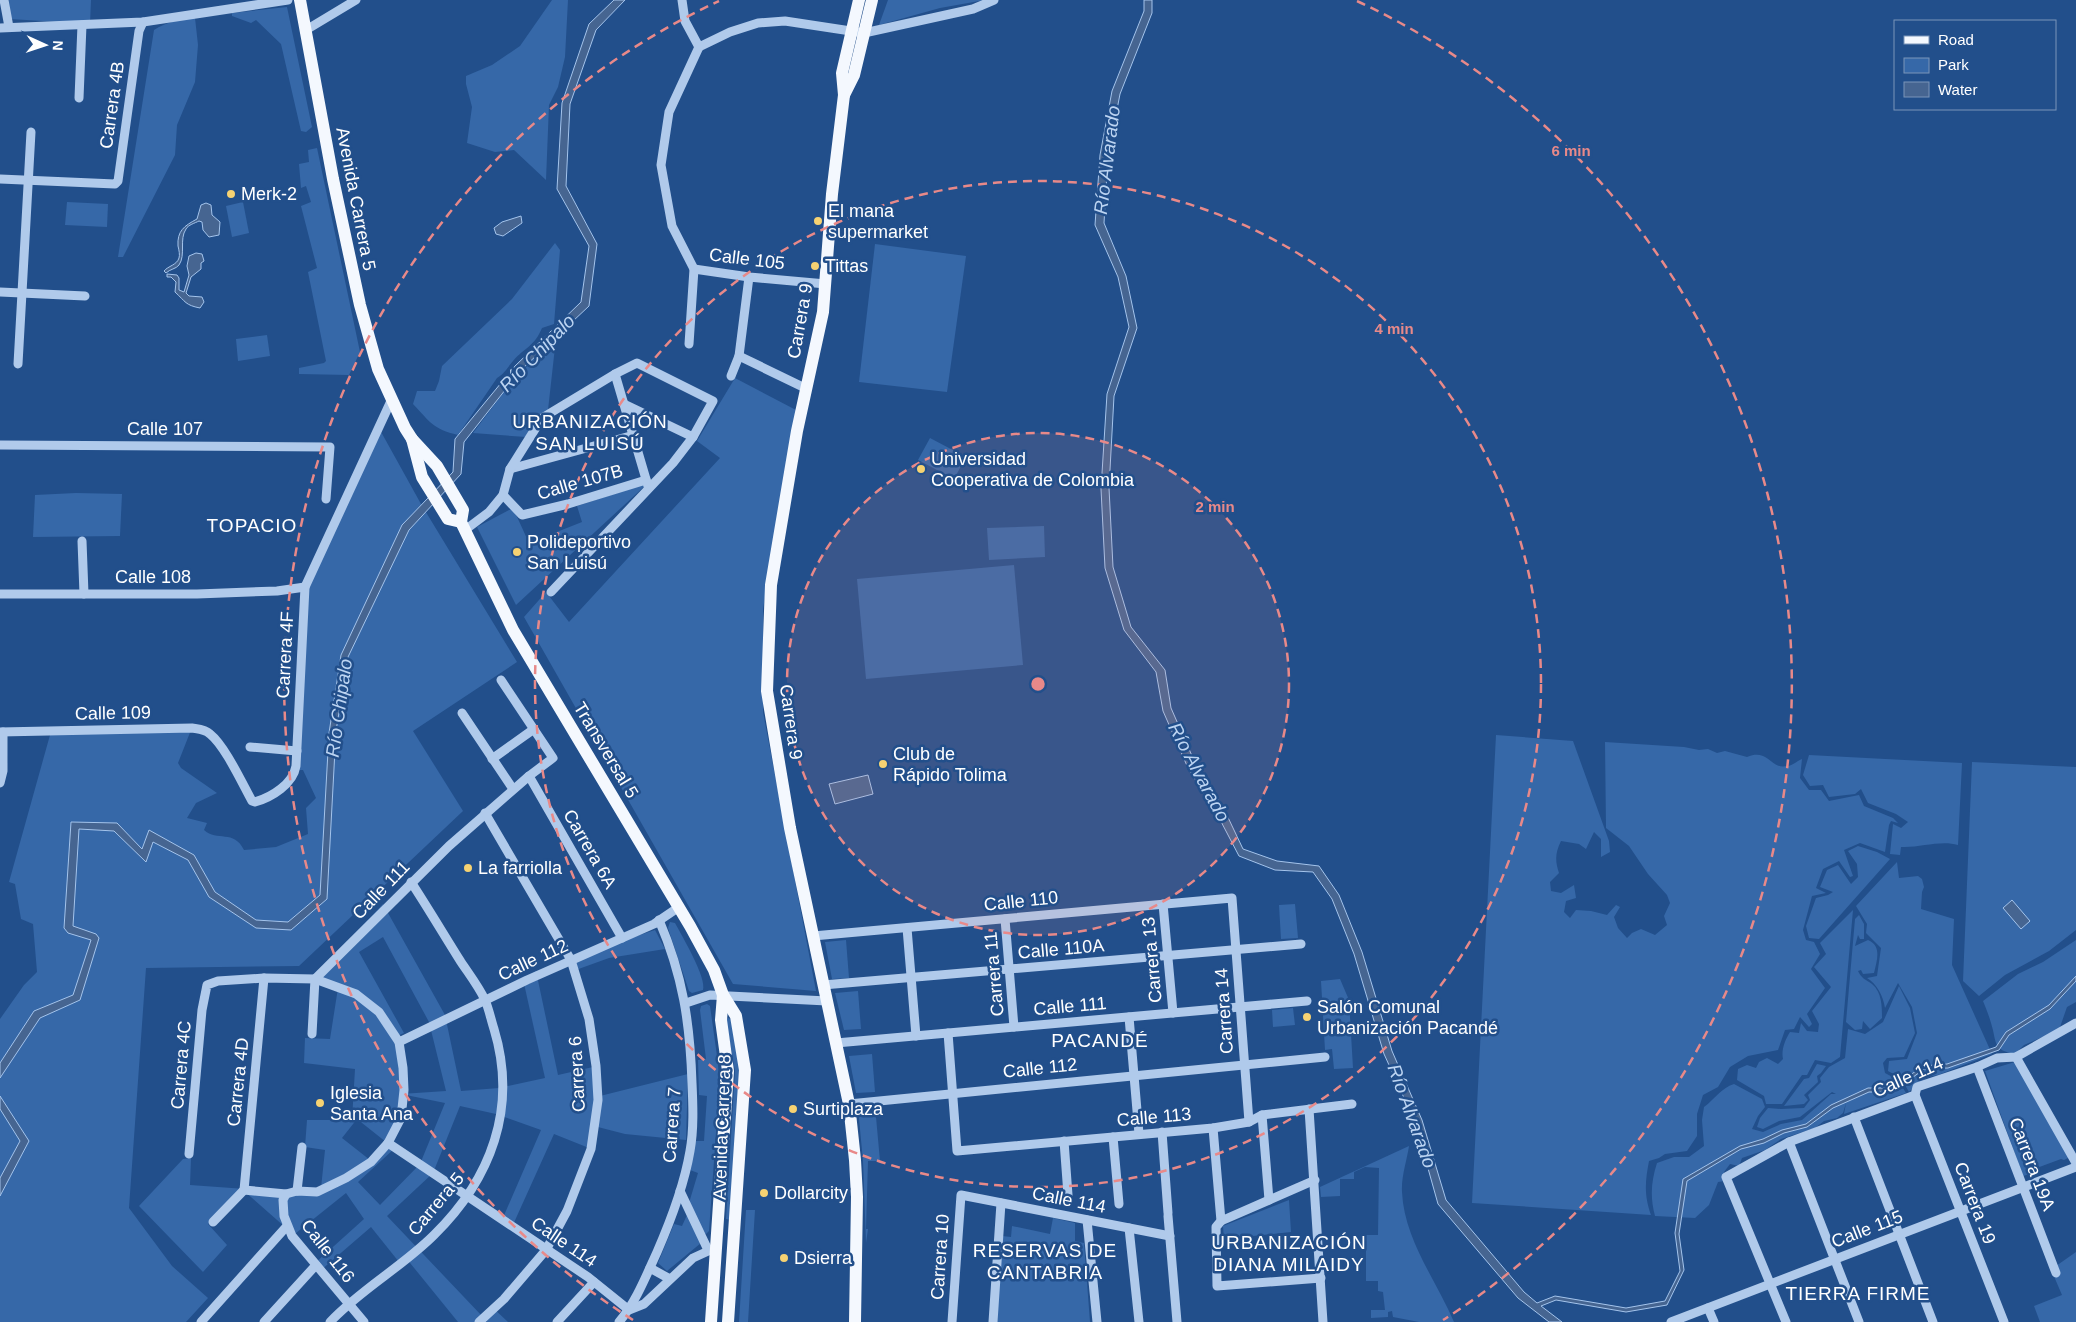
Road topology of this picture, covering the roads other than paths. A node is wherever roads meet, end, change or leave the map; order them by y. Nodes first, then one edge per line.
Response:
1 (4, 0) edge
2 (288, 0) edge
3 (300, 0) edge
4 (356, 0) edge
5 (682, 0) edge
6 (859, 0) edge
7 (872, 0) edge
8 (994, 0) edge
9 (82, 25) junction
10 (141, 26) junction
11 (4, 27) edge
12 (306, 30) junction
13 (851, 31) junction
14 (864, 33) junction
15 (699, 48) junction
16 (844, 95) junction
17 (80, 98) dead end
18 (31, 132) dead end
19 (0, 179) edge
20 (28, 180) junction
21 (694, 270) junction
22 (749, 277) junction
23 (826, 284) junction
24 (0, 292) edge
25 (22, 293) junction
26 (84, 296) dead end
27 (689, 344) dead end
28 (739, 356) junction
29 (18, 364) dead end
30 (614, 374) junction
31 (731, 376) dead end
32 (805, 388) junction
33 (391, 401) junction
34 (624, 404) junction
35 (634, 435) junction
36 (693, 437) junction
37 (412, 439) junction
38 (0, 445) edge
39 (510, 469) junction
40 (647, 484) junction
41 (503, 495) junction
42 (326, 499) dead end
43 (463, 521) junction
44 (82, 541) dead end
45 (305, 587) junction
46 (552, 592) dead end
47 (0, 594) edge
48 (84, 594) junction
49 (501, 680) dead end
50 (462, 713) dead end
51 (534, 729) junction
52 (2, 732) edge
53 (250, 747) dead end
54 (297, 751) junction
55 (492, 759) junction
56 (1, 769) edge
57 (295, 773) joint
58 (530, 776) junction
59 (0, 783) edge
60 (513, 790) junction
61 (485, 813) junction
62 (411, 882) junction
63 (1232, 898) joint
64 (1163, 904) junction
65 (679, 907) junction
66 (1005, 919) junction
67 (659, 920) junction
68 (907, 928) junction
69 (813, 936) junction
70 (622, 938) junction
71 (1301, 944) dead end
72 (1236, 950) junction
73 (1168, 956) junction
74 (572, 960) junction
75 (1009, 969) junction
76 (264, 978) junction
77 (911, 978) junction
78 (316, 979) junction
79 (823, 985) junction
80 (723, 996) junction
81 (485, 1000) junction
82 (827, 1001) junction
83 (1307, 1001) dead end
84 (686, 1004) junction
85 (1240, 1007) junction
86 (1173, 1013) junction
87 (1129, 1017) junction
88 (2076, 1023) edge
89 (1014, 1027) junction
90 (948, 1033) junction
91 (312, 1034) dead end
92 (916, 1036) junction
93 (399, 1042) junction
94 (836, 1043) junction
95 (1325, 1057) dead end
96 (2016, 1058) junction
97 (1244, 1065) junction
98 (1978, 1067) junction
99 (1134, 1076) junction
100 (952, 1093) junction
101 (1916, 1095) junction
102 (849, 1104) junction
103 (1352, 1104) dead end
104 (1310, 1109) junction
105 (1262, 1115) junction
106 (1854, 1117) junction
107 (1249, 1122) junction
108 (1213, 1128) junction
109 (1162, 1132) junction
110 (1138, 1134) junction
111 (1113, 1137) junction
112 (1064, 1141) junction
113 (1789, 1142) junction
114 (388, 1143) junction
115 (302, 1147) dead end
116 (189, 1154) dead end
117 (2076, 1163) edge
118 (2076, 1167) edge
119 (1315, 1180) junction
120 (2023, 1187) junction
121 (244, 1190) junction
122 (297, 1191) junction
123 (680, 1191) junction
124 (286, 1194) junction
125 (961, 1195) joint
126 (1068, 1195) dead end
127 (468, 1196) junction
128 (1269, 1200) junction
129 (1001, 1203) junction
130 (1118, 1204) dead end
131 (1961, 1211) junction
132 (1087, 1220) junction
133 (1221, 1221) junction
134 (214, 1222) dead end
135 (287, 1226) junction
136 (1130, 1228) junction
137 (1899, 1235) junction
138 (1170, 1236) junction
139 (713, 1248) junction
140 (546, 1250) junction
141 (1834, 1259) junction
142 (316, 1265) junction
143 (650, 1268) junction
144 (2056, 1273) dead end
145 (1321, 1278) junction
146 (670, 1279) junction
147 (594, 1282) junction
148 (1771, 1284) junction
149 (348, 1303) junction
150 (1708, 1308) junction
151 (629, 1310) junction
152 (201, 1322) edge
153 (264, 1322) edge
154 (330, 1322) edge
155 (364, 1322) edge
156 (480, 1322) edge
157 (557, 1322) edge
158 (619, 1322) edge
159 (711, 1322) edge
160 (728, 1322) edge
161 (855, 1322) edge
162 (952, 1322) edge
163 (993, 1322) edge
164 (1097, 1322) edge
165 (1139, 1322) edge
166 (1177, 1322) edge
167 (1324, 1322) edge
168 (1671, 1322) edge
169 (1714, 1322) edge
170 (1786, 1322) edge
171 (1859, 1322) edge
172 (1933, 1322) edge
173 (2004, 1322) edge

1 - 11 street
2 - 10 street
3 - 12 main road, Avenida Carrera 5
4 - 12 street
5 - 15 street
6 - 13 main road
7 - 14 main road
8 - 14 street
9 - 10 street
9 - 11 street
9 - 17 street
10 - 20 street, Carrera 4B
12 - 33 main road, Avenida Carrera 5
13 - 14 street
13 - 15 street
13 - 16 main road
14 - 16 main road
15 - 21 street
16 - 23 main road, Carrera 9
18 - 20 street
19 - 20 street
20 - 25 street
21 - 22 street, Calle 105
21 - 27 street
22 - 23 street, Calle 105
22 - 28 street
23 - 32 main road, Carrera 9
24 - 25 street
25 - 26 street
25 - 29 street
28 - 31 street
28 - 32 street
30 - 34 street
30 - 36 street
30 - 39 street
32 - 69 main road, Carrera 9
33 - 37 main road, Transversal 5
33 - 45 street, Carrera 4F
34 - 35 street
34 - 36 street
35 - 39 street
35 - 40 street
36 - 40 street
37 - 43 main road, Transversal 5
37 - 43 main road, Transversal 5
38 - 42 street, Calle 107
39 - 41 street
40 - 41 street, Calle 107B
40 - 46 street
41 - 43 street
43 - 65 main road, Transversal 5
44 - 48 street
45 - 48 street, Calle 108
45 - 54 street, Carrera 4F
47 - 48 street, Calle 108
49 - 51 street
50 - 55 street
51 - 55 street
51 - 58 street, Calle 111
52 - 56 street
52 - 57 street, Calle 109
53 - 54 street
54 - 57 street, Carrera 4F
55 - 60 street
56 - 59 street
58 - 60 street, Calle 111
58 - 70 street, Carrera 6A
60 - 61 street, Calle 111
61 - 62 street, Calle 111
61 - 74 street, Carrera 6
62 - 78 street, Calle 111
62 - 81 street, Carrera 5
63 - 64 street, Calle 110
63 - 72 street, Carrera 14
64 - 66 street, Calle 110
64 - 73 street, Carrera 13
65 - 67 street, Calle 112
65 - 80 main road, Transversal 5
66 - 68 street, Calle 110
66 - 75 street, Carrera 11
67 - 70 street, Calle 112
67 - 84 street, Carrera 7
68 - 69 street, Calle 110
68 - 77 street
69 - 79 main road, Carrera 9
70 - 74 street, Calle 112
71 - 72 street, Calle 110A
72 - 73 street, Calle 110A
72 - 85 street, Carrera 14
73 - 75 street, Calle 110A
73 - 86 street, Carrera 13
74 - 81 street, Calle 112
74 - 140 street, Carrera 6
75 - 77 street, Calle 110A
75 - 89 street, Carrera 11
76 - 78 street
76 - 116 street, Carrera 4C
76 - 121 street, Carrera 4D
77 - 79 street, Calle 110A
77 - 92 street
78 - 91 street
78 - 93 street
79 - 82 main road, Carrera 9
80 - 82 street
80 - 84 street
80 - 139 main road, Avenida Carrera 8
80 - 160 main road, Avenida Carrera 8
81 - 93 street, Calle 112
81 - 127 street, Carrera 5
82 - 94 main road, Carrera 9
83 - 85 street, Calle 111
84 - 123 street, Carrera 7
85 - 86 street, Calle 111
85 - 97 street, Carrera 14
86 - 87 street, Calle 111
87 - 89 street, Calle 111
87 - 99 street
88 - 96 street, Calle 114
89 - 90 street, Calle 111
90 - 92 street, Calle 111
90 - 100 street
92 - 94 street, Calle 111
93 - 114 street
94 - 102 main road, Carrera 9
95 - 97 street, Calle 112
96 - 98 street, Calle 114
96 - 117 street
97 - 99 street, Calle 112
97 - 107 street, Carrera 14
98 - 101 street, Calle 114
98 - 120 street, Carrera 19A
99 - 100 street, Calle 112
99 - 110 street
100 - 102 street, Calle 112
100 - 112 street, Calle 113
101 - 106 street, Calle 114
101 - 131 street, Carrera 19
102 - 161 main road, Carrera 9
103 - 104 street, Calle 113
104 - 105 street, Calle 113
104 - 119 street
105 - 107 street, Calle 113
105 - 128 street
106 - 113 street, Calle 114
106 - 137 street
107 - 108 street, Calle 113
108 - 109 street, Calle 113
108 - 133 street
109 - 110 street, Calle 113
109 - 138 street
110 - 111 street, Calle 113
111 - 112 street, Calle 113
111 - 130 street
112 - 126 street
113 - 141 street
113 - 148 street, Calle 114
114 - 122 street
114 - 127 street, Calle 114
115 - 122 street
118 - 120 street, Calle 115
119 - 128 street
119 - 145 street
120 - 131 street, Calle 115
120 - 144 street, Carrera 19A
121 - 124 street
121 - 134 street
122 - 124 street
123 - 139 street
123 - 143 street, Carrera 7
124 - 135 street, Calle 116
125 - 129 street, Calle 114
125 - 162 street, Carrera 10
127 - 140 street, Calle 114
127 - 149 street, Carrera 5
128 - 133 street
129 - 132 street, Calle 114
129 - 163 street
131 - 137 street, Calle 115
131 - 173 street, Carrera 19
132 - 136 street, Calle 114
132 - 164 street
133 - 145 street
135 - 142 street, Calle 116
135 - 152 street
136 - 138 street, Calle 114
136 - 165 street
137 - 141 street, Calle 115
137 - 172 street
138 - 166 street
139 - 146 street
139 - 159 main road, Avenida Carrera 8
140 - 147 street, Calle 114
140 - 156 street, Carrera 6
141 - 148 street, Calle 115
141 - 171 street
142 - 149 street, Calle 116
142 - 153 street
143 - 146 street
143 - 151 street, Carrera 7
145 - 167 street
146 - 151 street
147 - 151 street, Calle 114
147 - 157 street
148 - 150 street, Calle 115
148 - 170 street
149 - 154 street, Carrera 5
149 - 155 street, Calle 116
150 - 168 street, Calle 115
150 - 169 street
151 - 158 street, Carrera 7

